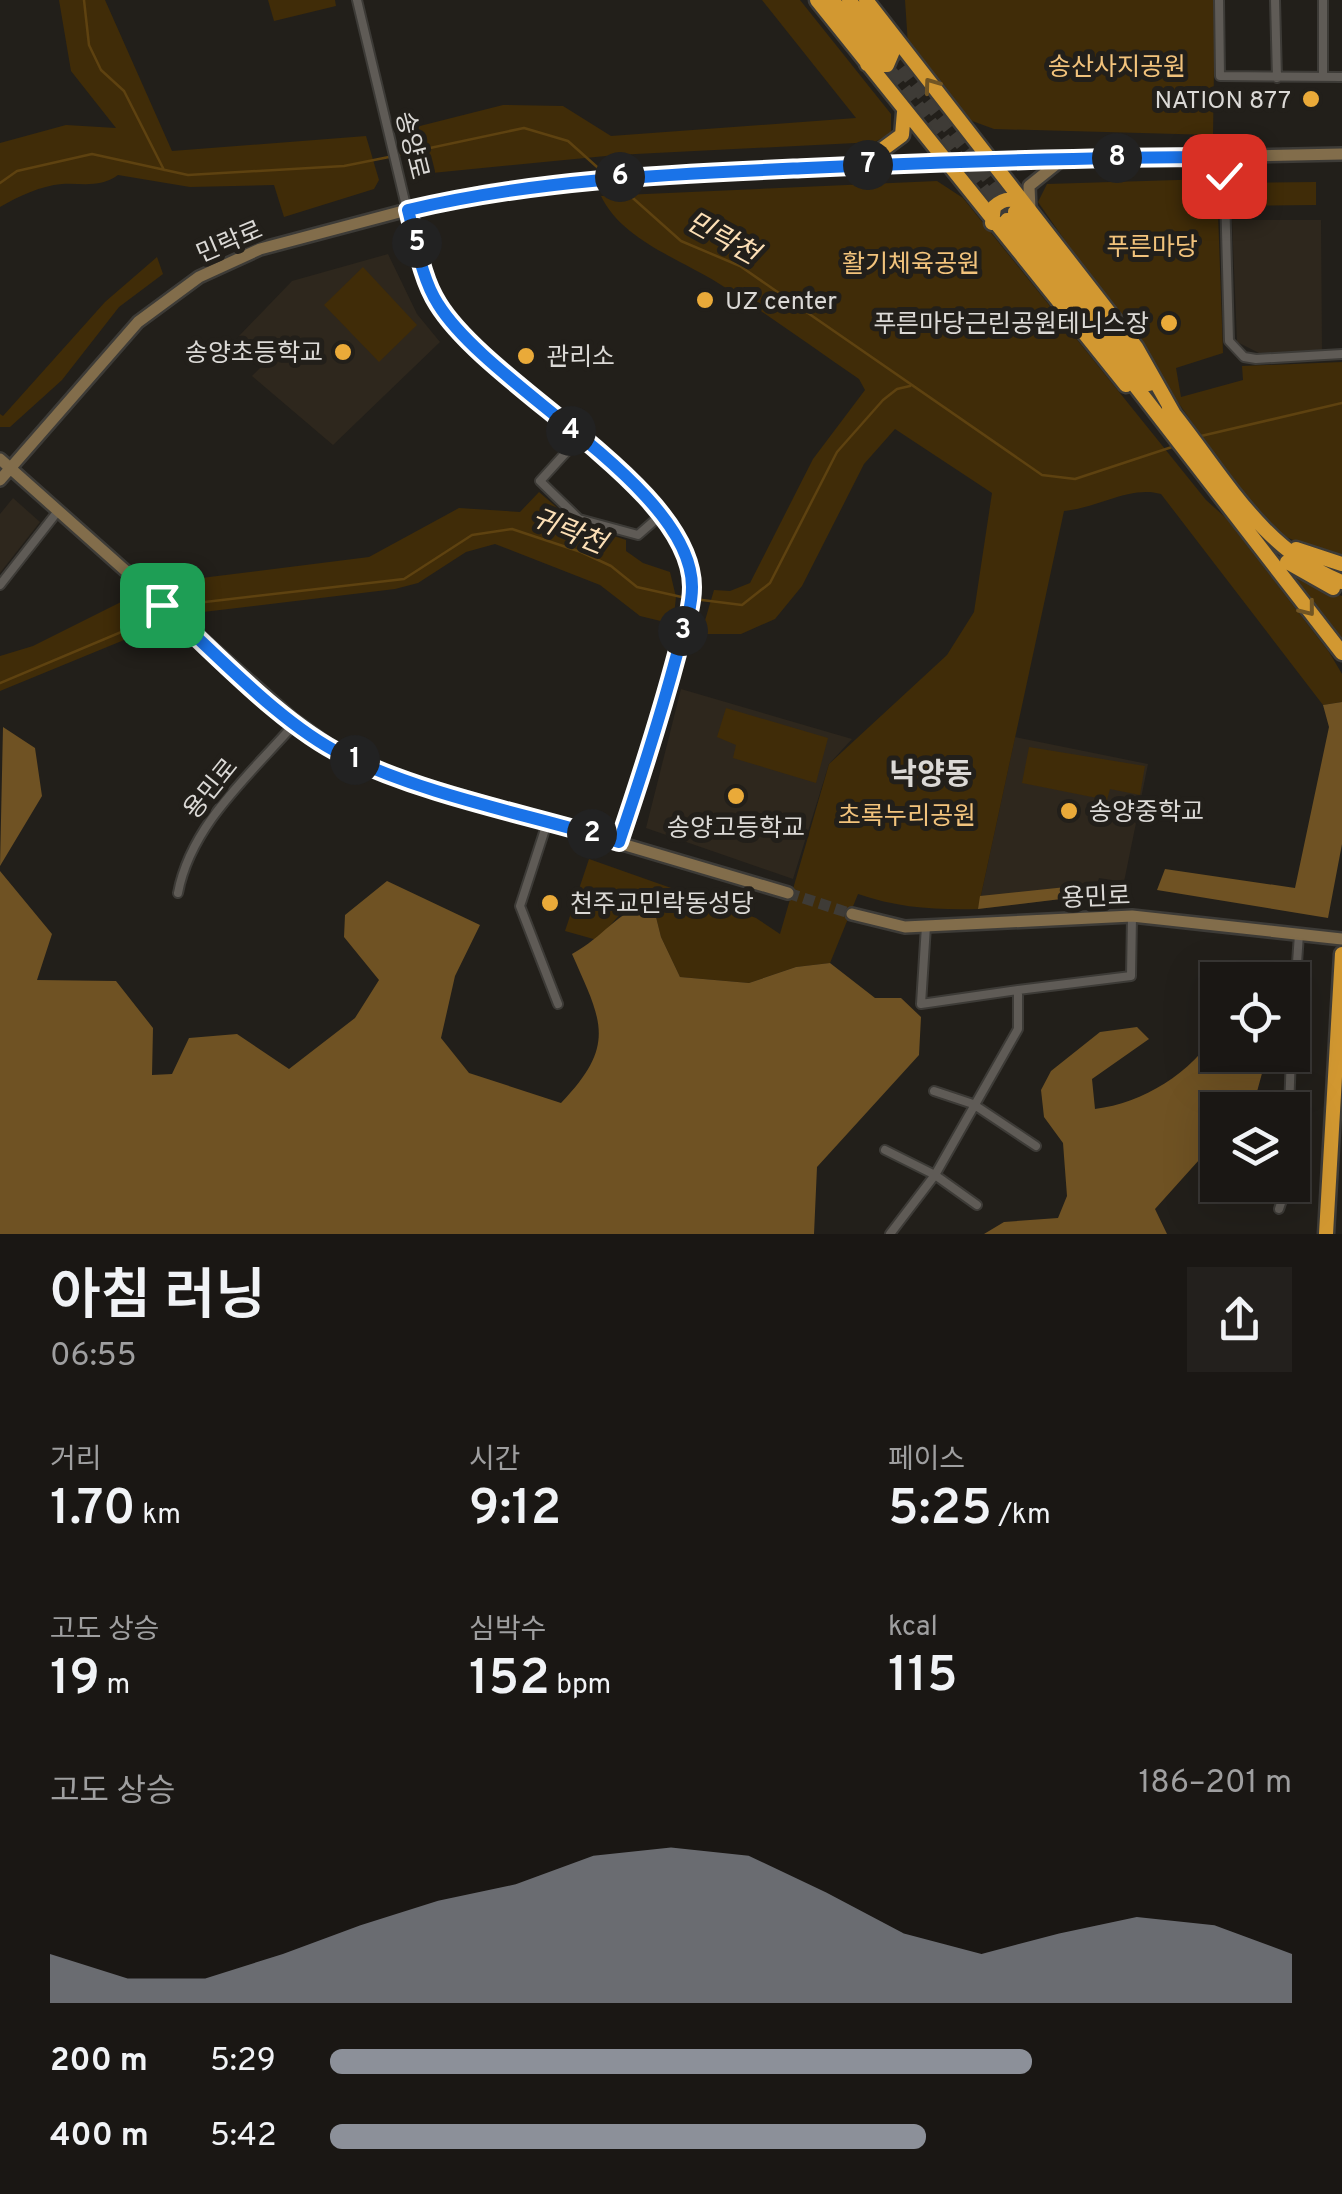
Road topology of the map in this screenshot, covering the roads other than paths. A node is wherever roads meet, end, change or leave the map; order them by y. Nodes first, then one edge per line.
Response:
1 (357, 0) edge
2 (817, 0) edge
3 (832, 0) edge
4 (849, 0) edge
5 (866, 0) edge
6 (1220, 0) edge
7 (1276, 0) edge
8 (1323, 0) edge
9 (892, 33) junction
10 (878, 57) junction
11 (1322, 77) junction
12 (1342, 77) edge
13 (1277, 78) junction
14 (904, 111) junction
15 (1342, 154) edge
16 (1224, 157) junction
17 (1064, 158) junction
18 (991, 161) junction
19 (943, 162) junction
20 (860, 166) junction
21 (408, 210) junction
22 (1011, 216) junction
23 (1342, 354) edge
24 (1169, 418) junction
25 (579, 438) junction
26 (5, 464) edge
27 (0, 480) edge
28 (1237, 507) junction
29 (58, 511) junction
30 (662, 514) junction
31 (1342, 564) edge
32 (1342, 582) edge
33 (0, 584) edge
34 (1342, 591) edge
35 (1342, 654) edge
36 (296, 722) junction
37 (548, 820) junction
38 (619, 842) junction
39 (178, 893) dead end
40 (788, 893) tunnel mouth
41 (852, 914) tunnel mouth
42 (1132, 916) junction
43 (926, 926) junction
44 (1298, 934) junction
45 (1342, 939) edge
46 (1342, 954) edge
47 (1296, 962) edge
48 (1018, 990) junction
49 (558, 1004) dead end
50 (934, 1090) dead end
51 (973, 1104) junction
52 (1036, 1146) dead end
53 (885, 1150) dead end
54 (935, 1175) junction
55 (1281, 1202) edge
56 (977, 1205) dead end
57 (1279, 1209) dead end
58 (890, 1234) edge
59 (1326, 1234) edge

1 - 21 street, 송양로
2 - 10 highway
3 - 10 highway
4 - 10 highway
5 - 9 highway
6 - 13 street
7 - 13 street
8 - 11 street
9 - 10 highway
18 -> 9 highway
10 - 14 highway
11 - 12 street
11 - 13 street
14 - 19 highway
14 - 20 highway
15 - 16 main road
16 - 17 main road
16 - 23 street
17 - 18 main road
17 - 22 main road
18 - 19 main road
18 - 22 highway
19 - 20 main road
19 - 22 highway
20 - 21 main road, 민락로
21 - 25 street, 송양로
21 - 26 main road, 민락로
22 - 24 highway
22 - 24 highway
24 - 28 highway
25 - 30 street, 송양로
25 - 30 street
26 - 27 main road, 민락로
26 - 29 main road
28 - 31 highway
28 - 32 highway
28 - 34 highway
28 -> 35 highway
29 - 33 street
29 - 36 main road
30 - 38 street, 송양로
36 - 37 main road
36 - 39 street, 용민로
37 - 38 main road
37 - 49 street
38 - 40 main road
41 - 43 main road, 용민로
42 - 43 main road, 용민로
42 - 44 main road, 용민로
42 - 48 street
43 - 48 street
44 - 45 main road, 용민로
44 - 47 street
46 - 59 highway
48 - 51 street
50 - 51 street
51 - 52 street
51 - 54 street
53 - 54 street
54 - 56 street
54 - 58 street
55 - 57 street

